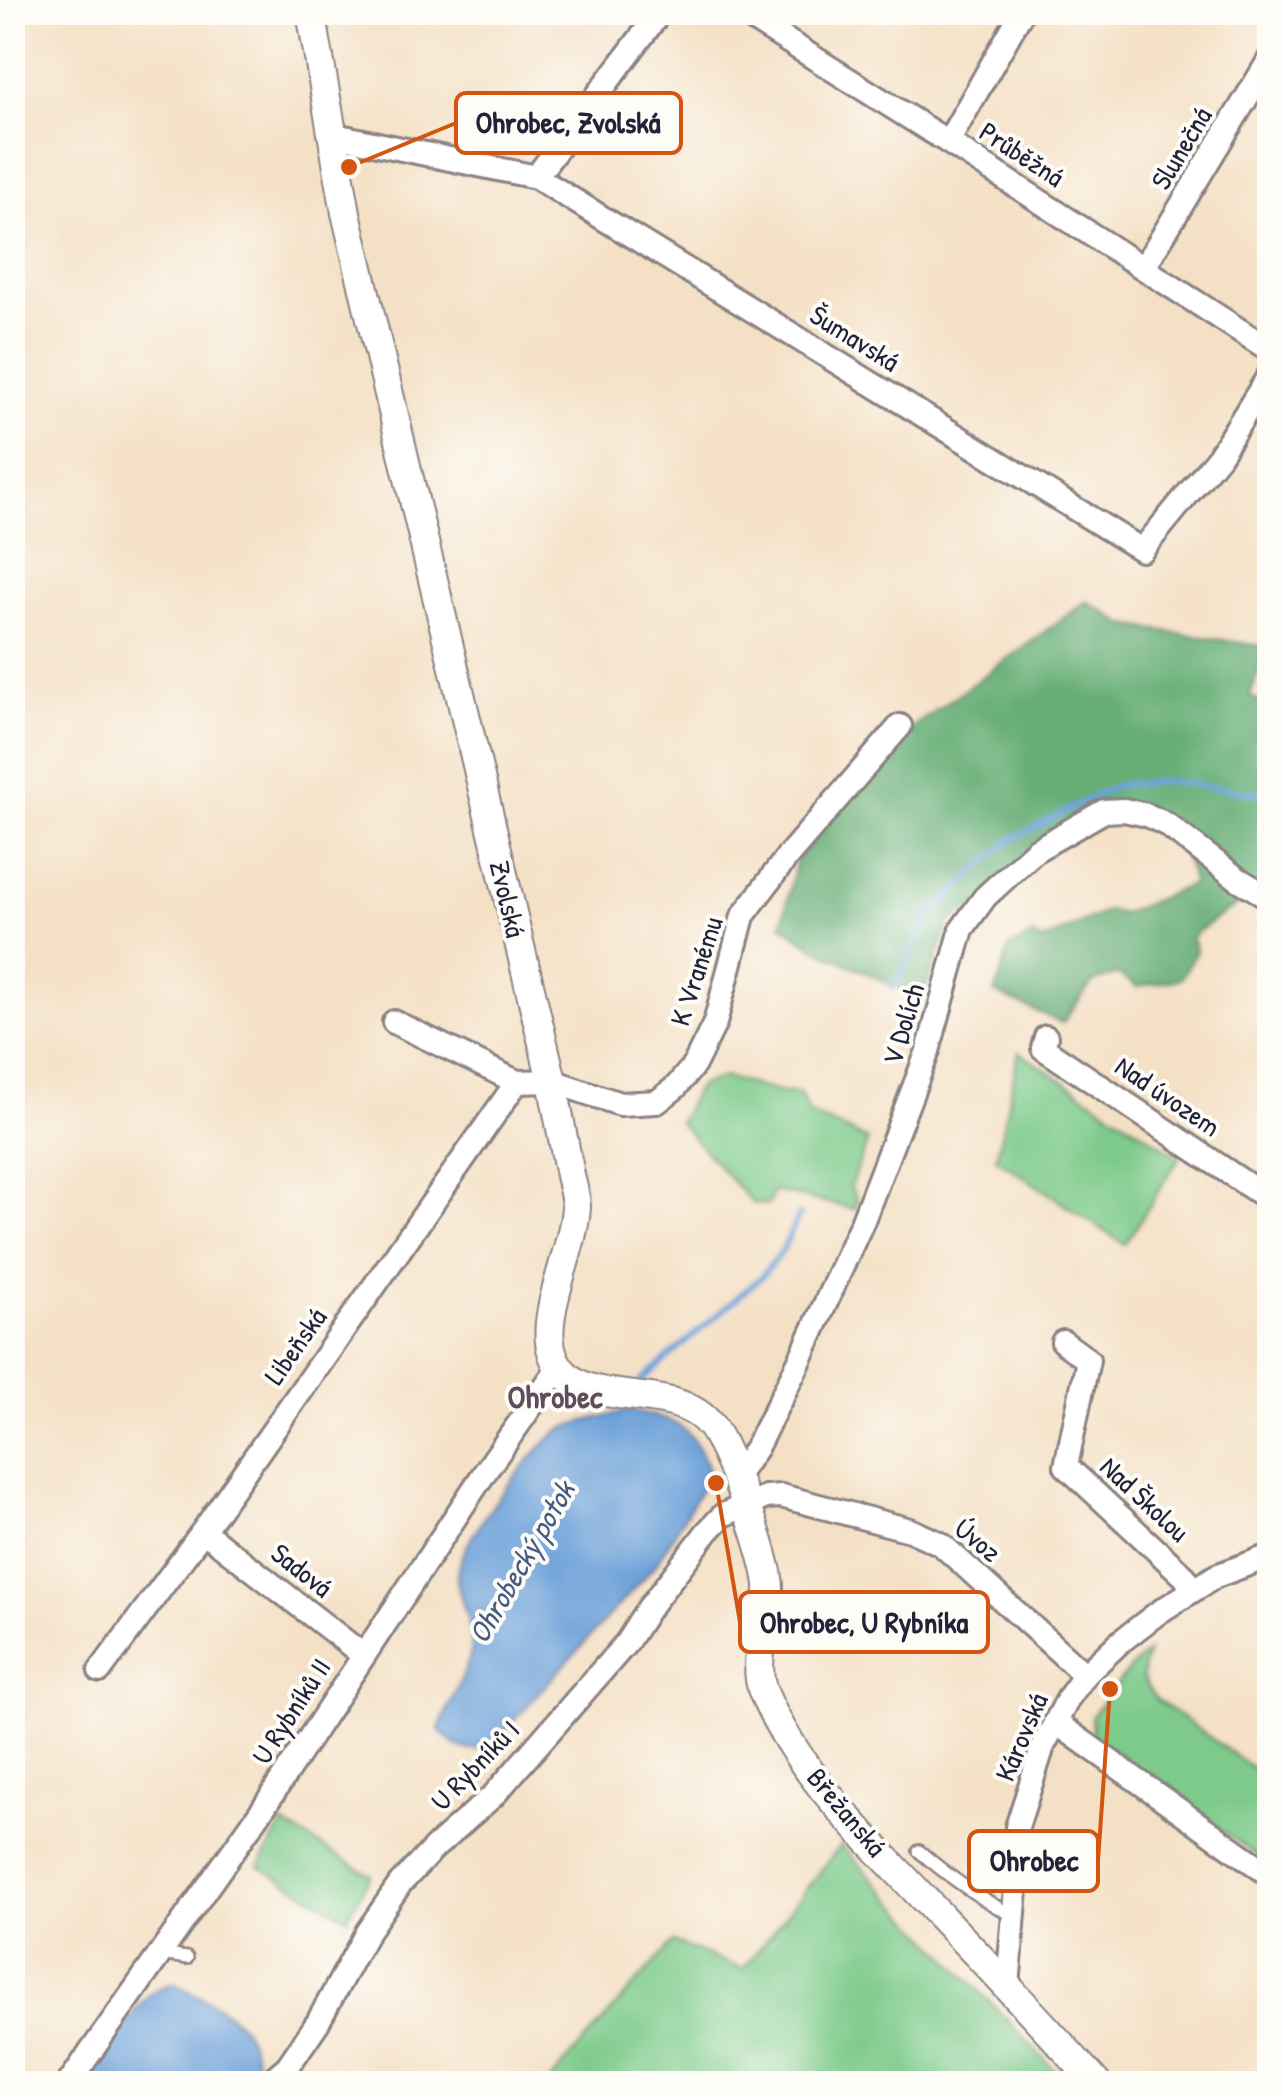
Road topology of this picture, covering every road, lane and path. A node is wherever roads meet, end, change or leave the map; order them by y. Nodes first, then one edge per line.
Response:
1 (311, 12) edge
2 (660, 12) edge
3 (741, 12) edge
4 (1022, 12) edge
5 (1270, 60) edge
6 (330, 134) junction
7 (948, 142) junction
8 (536, 177) junction
9 (1144, 267) junction
10 (1270, 350) edge
11 (1270, 374) edge
12 (900, 726) dead end
13 (1270, 898) edge
14 (394, 1022) dead end
15 (1046, 1037) dead end
16 (552, 1081) junction
17 (517, 1082) junction
18 (1270, 1200) edge
19 (1063, 1342) dead end
20 (558, 1368) junction
21 (736, 1477) junction
22 (746, 1505) junction
23 (204, 1531) junction
24 (1270, 1556) edge
25 (1193, 1590) junction
26 (364, 1655) junction
27 (100, 1670) dead end
28 (1085, 1675) junction
29 (1055, 1722) junction
30 (918, 1851) dead end
31 (1270, 1875) edge
32 (1014, 1916) junction
33 (160, 1954) junction
34 (188, 1958) dead end
35 (1008, 1987) junction
36 (68, 2084) edge
37 (267, 2084) edge
38 (1097, 2084) edge

1 - 6 street, Zvolská
2 - 8 street
3 - 7 street, Průběžná
4 - 7 street
5 - 9 street, Slunečná
6 - 8 street
6 - 16 street, Zvolská
7 - 9 street, Průběžná
8 - 11 street, Šumavská
9 - 10 street, Průběžná
12 - 16 street, K Vranému
13 - 21 street, V Dolích
14 - 17 street
15 - 18 street, Nad úvozem
16 - 17 street
16 - 20 street, Zvolská
17 - 23 street, Libeňská
19 - 25 street, Nad Školou
20 - 21 street
20 - 26 street, U Rybníků II
21 - 22 street, Břežanská
22 - 28 street, Úvoz
22 - 35 street, Břežanská
22 - 37 street, U Rybníků I
23 - 26 street, Sadová
23 - 27 street, Libeňská
24 - 25 street, Károvská
25 - 28 street, Károvská
26 - 33 street, U Rybníků II
28 - 29 street, Károvská
29 - 31 street
29 - 32 street, Károvská
30 - 32 lane
32 - 35 street, Károvská
33 - 34 lane
33 - 36 street, U Rybníků II
35 - 38 street, Břežanská

